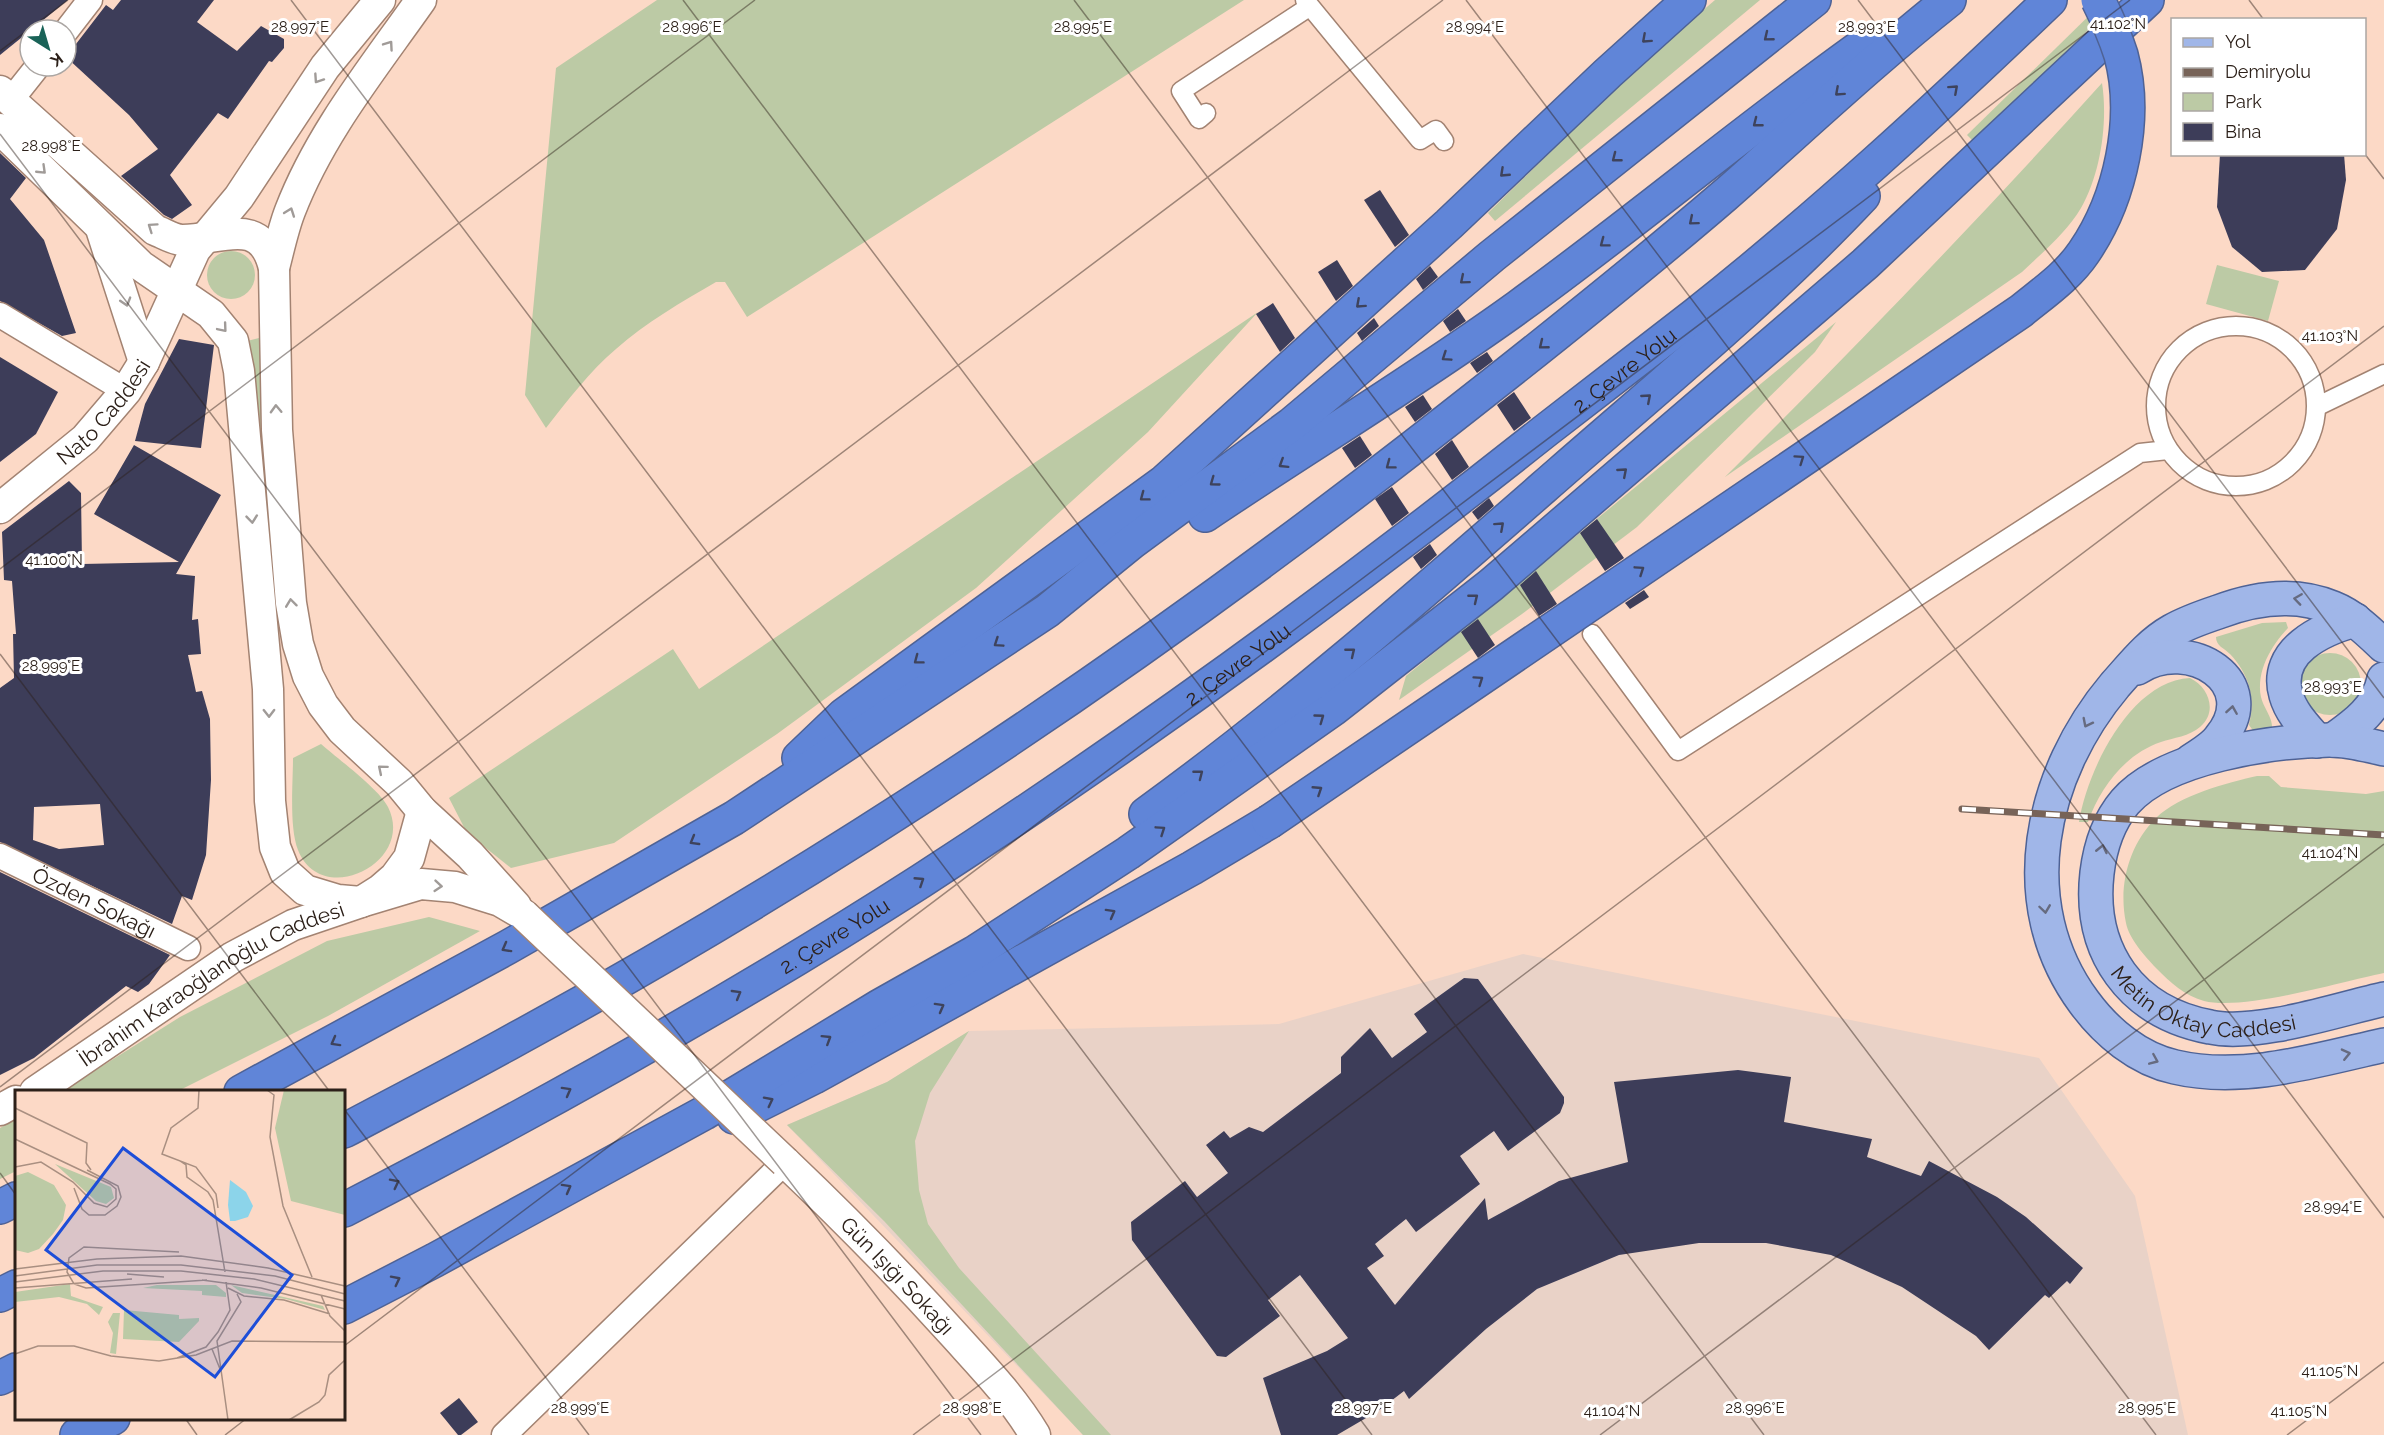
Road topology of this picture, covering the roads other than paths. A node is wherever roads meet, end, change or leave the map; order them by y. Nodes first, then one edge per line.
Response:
1 (90, 0) edge
2 (380, 0) edge
3 (421, 0) edge
4 (1689, 0) edge
5 (1814, 0) edge
6 (1948, 0) edge
7 (2050, 0) edge
8 (2098, 0) edge
9 (2147, 0) edge
10 (1307, 3) edge
11 (76, 18) edge
12 (25, 78) edge
13 (5, 96) edge
14 (1206, 113) dead end
15 (0, 129) edge
16 (1911, 129) junction
17 (1443, 141) dead end
18 (100, 227) junction
19 (207, 237) junction
20 (274, 268) junction
21 (178, 292) junction
22 (0, 315) edge
23 (144, 362) junction
24 (2384, 374) edge
25 (126, 391) junction
26 (2318, 406) junction
27 (2168, 450) junction
28 (0, 508) edge
29 (1047, 610) junction
30 (2355, 620) junction
31 (1592, 634) dead end
32 (2384, 646) edge
33 (2122, 677) junction
34 (2384, 679) edge
35 (2325, 741) junction
36 (2384, 749) edge
37 (2182, 767) junction
38 (422, 811) junction
39 (735, 818) junction
40 (0, 856) edge
41 (361, 902) junction
42 (524, 915) junction
43 (188, 948) dead end
44 (2384, 999) edge
45 (880, 1006) junction
46 (2384, 1045) edge
47 (38, 1090) edge
48 (245, 1090) edge
49 (15, 1102) edge
50 (0, 1110) edge
51 (345, 1130) edge
52 (636, 1150) junction
53 (785, 1162) junction
54 (15, 1200) edge
55 (0, 1207) edge
56 (345, 1209) edge
57 (15, 1288) edge
58 (0, 1295) edge
59 (345, 1306) edge
60 (15, 1370) edge
61 (0, 1378) edge
62 (1006, 1393) junction
63 (111, 1420) edge
64 (77, 1435) edge
65 (504, 1435) edge
66 (1035, 1435) edge
67 (1053, 1435) edge

1 - 11 street
2 -> 19 street
20 -> 3 street
4 -> 39 highway
5 -> 29 highway
6 -> 29 highway
6 -> 51 highway
16 -> 7 highway, 2. Çevre Yolu
52 -> 8 highway, bridge
45 -> 9 highway
10 - 14 street
10 - 17 street
12 - 13 street
19 -> 13 street
15 -> 18 street
45 -> 16 highway
56 -> 16 highway, 2. Çevre Yolu
18 - 21 street
18 -> 23 street
19 - 20 street
19 - 21 street, Nato Caddesi
38 -> 20 street
21 - 23 street, Nato Caddesi
21 -> 41 street
22 - 25 street
23 - 25 street, Nato Caddesi
24 - 26 street
25 - 28 street, Nato Caddesi
26 - 27 street
26 - 27 street
27 - 31 street
29 -> 39 highway
30 - 32 main road
30 -> 33 main road
30 - 35 main road
37 -> 33 main road
33 -> 46 main road
34 - 35 main road
35 - 36 main road, Metin Oktay Caddesi
35 - 37 main road, Metin Oktay Caddesi
44 -> 37 main road, Metin Oktay Caddesi
38 - 41 street
38 - 42 street
39 -> 48 highway
40 - 43 street, Özden Sokağı
41 -> 42 street, İbrahim Karaoğlanoğlu Caddesi
41 - 47 street, İbrahim Karaoğlanoğlu Caddesi
42 - 53 street, Gün Işığı Sokağı, bridge
52 -> 45 highway
49 - 50 street
59 -> 52 highway
53 - 62 street, Gün Işığı Sokağı
53 - 65 street
54 - 55 highway
57 - 58 highway
60 - 61 highway
62 - 66 street, Gün Işığı Sokağı
62 - 67 street, Gün Işığı Sokağı
63 - 64 highway

